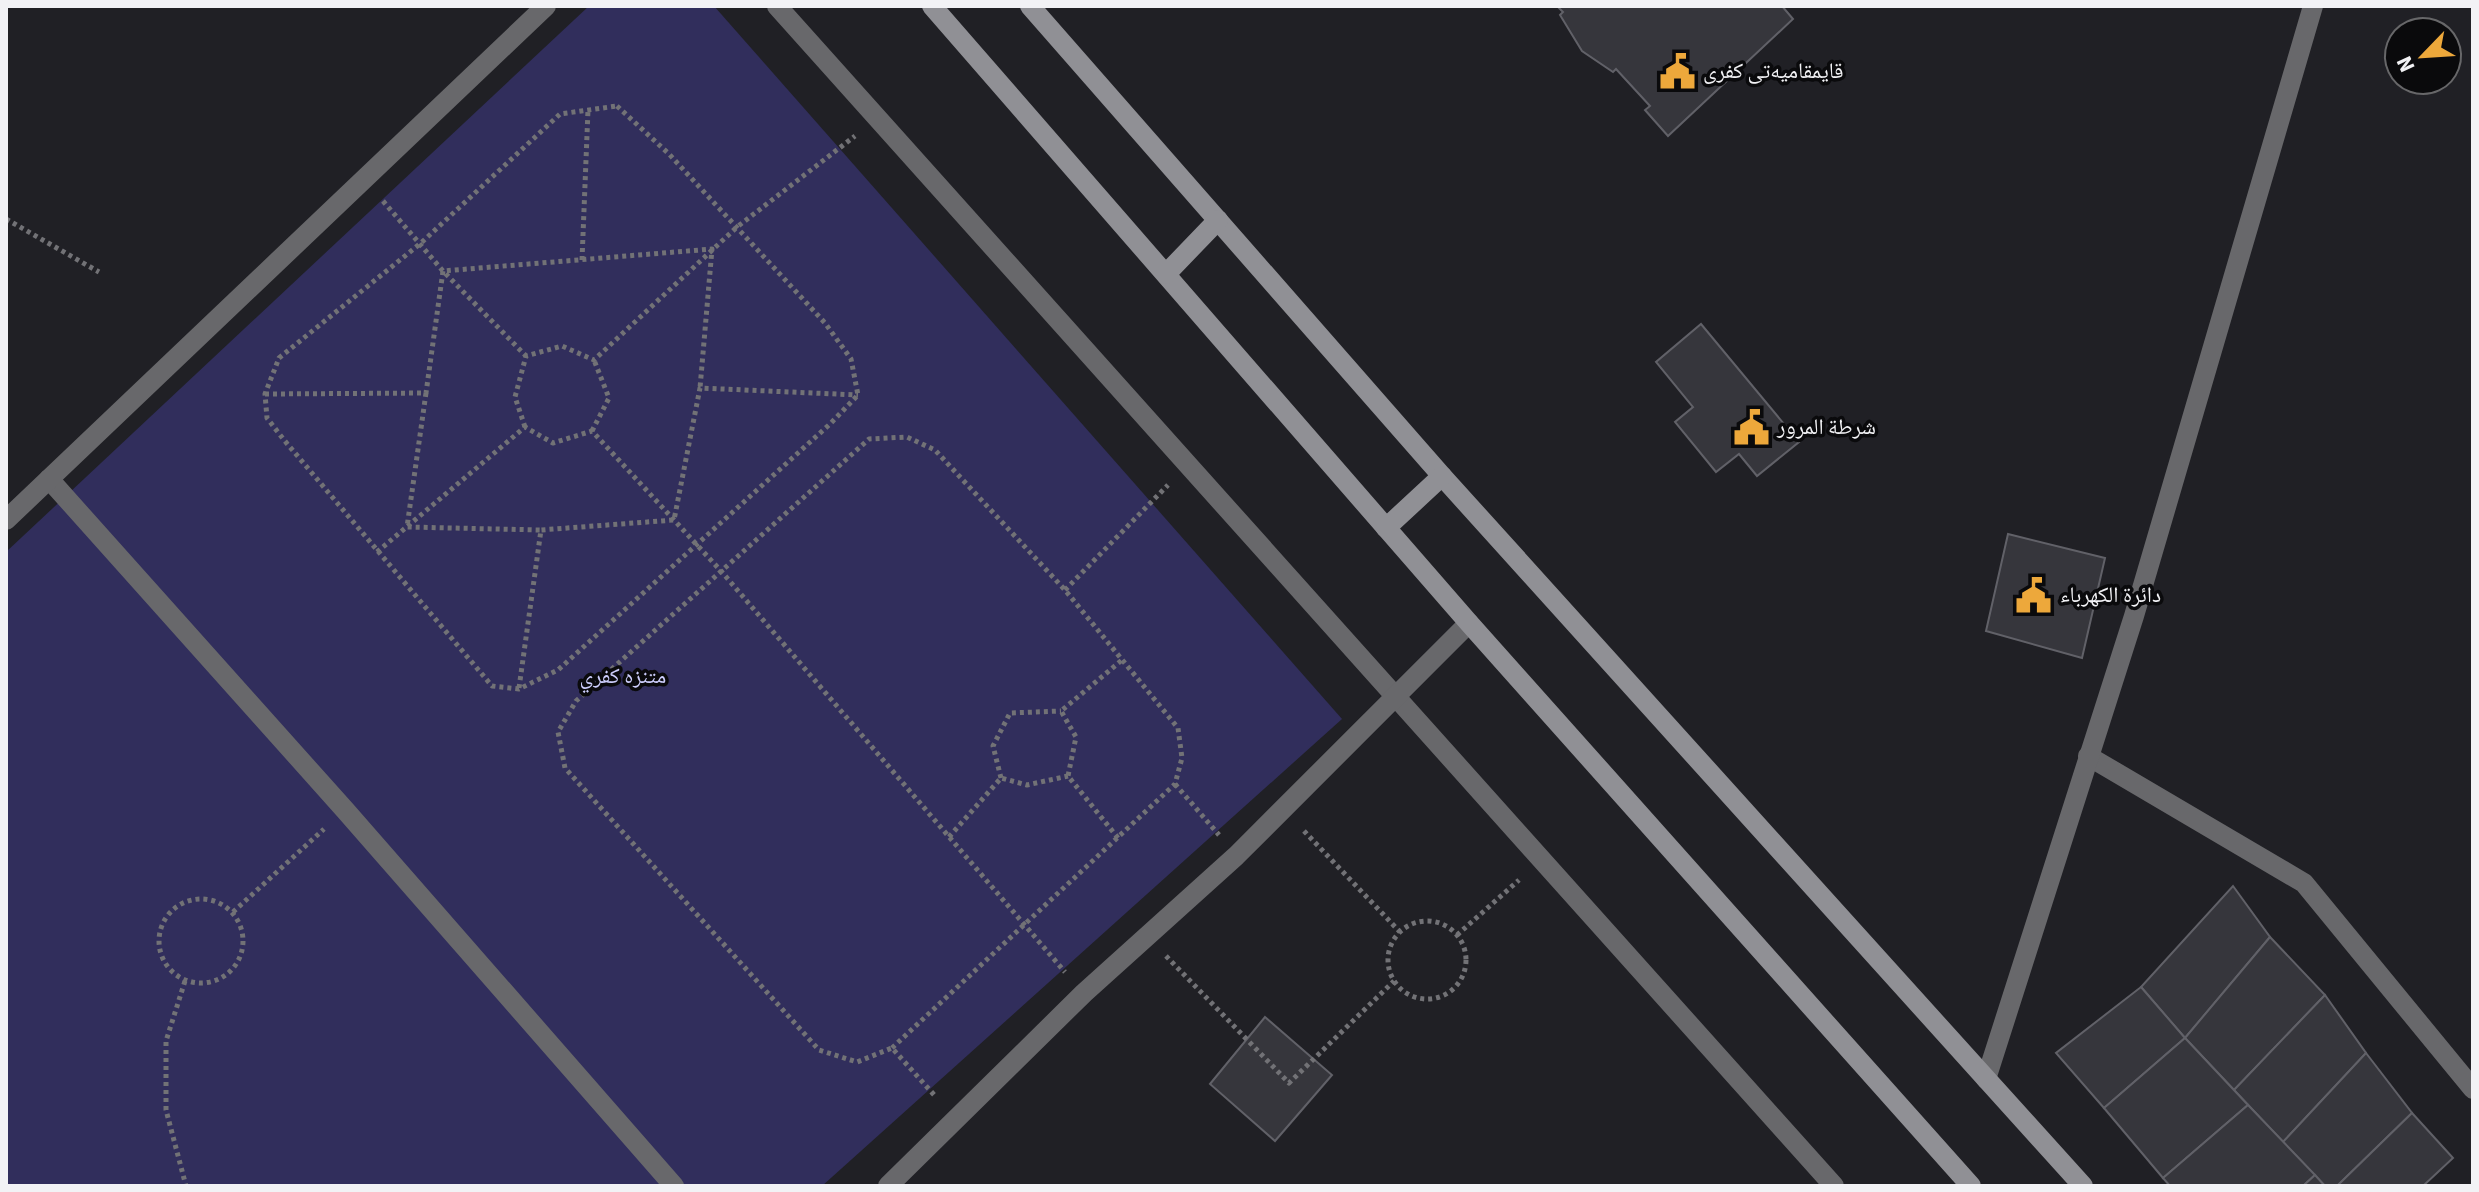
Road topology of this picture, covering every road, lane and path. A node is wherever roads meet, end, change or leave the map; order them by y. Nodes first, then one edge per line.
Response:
1 (546, 6) edge
2 (777, 6) edge
3 (932, 6) edge
4 (1030, 6) edge
5 (2313, 6) edge
6 (588, 110) junction
7 (878, 118) junction
8 (364, 179) junction
9 (6, 219) edge
10 (1218, 220) junction
11 (737, 227) junction
12 (421, 243) junction
13 (712, 249) junction
14 (582, 260) junction
15 (443, 271) junction
16 (99, 272) dead end
17 (1166, 274) junction
18 (526, 356) junction
19 (594, 360) junction
20 (700, 388) junction
21 (426, 393) junction
22 (265, 394) junction
23 (858, 395) junction
24 (525, 427) junction
25 (592, 431) junction
26 (1188, 465) junction
27 (1442, 476) junction
28 (49, 479) junction
29 (6, 520) edge
30 (674, 520) junction
31 (407, 527) junction
32 (1386, 528) junction
33 (541, 530) junction
34 (697, 545) junction
35 (377, 552) junction
36 (721, 571) junction
37 (1065, 590) junction
38 (1469, 623) junction
39 (1122, 660) junction
40 (519, 689) junction
41 (1396, 696) junction
42 (1061, 711) junction
43 (2088, 756) junction
44 (1068, 776) junction
45 (1001, 778) junction
46 (1175, 784) junction
47 (1284, 809) junction
48 (345, 810) junction
49 (949, 837) junction
50 (1118, 838) junction
51 (1236, 856) junction
52 (1542, 860) junction
53 (233, 912) junction
54 (1025, 925) junction
55 (1400, 932) junction
56 (1457, 935) junction
57 (1147, 937) junction
58 (185, 981) junction
59 (1394, 981) junction
60 (1084, 993) junction
61 (892, 1048) junction
62 (1986, 1079) junction
63 (2473, 1089) edge
64 (956, 1119) junction
65 (186, 1186) edge
66 (674, 1186) edge
67 (888, 1186) edge
68 (1834, 1186) edge
69 (1971, 1186) edge
70 (2083, 1186) edge

1 - 8 street
2 - 7 street
3 - 17 main road
4 - 10 main road
5 - 43 street
6 - 11 path
6 - 12 path
6 - 14 path
7 - 11 path
7 - 26 street
8 - 12 path
8 - 28 street
9 - 16 path
10 - 17 main road
10 - 27 main road
11 - 13 path
11 - 23 path
12 - 15 path
12 - 22 path
13 - 14 path
13 - 19 path
13 - 20 path
14 - 15 path
15 - 18 path
15 - 21 path
17 - 32 main road
18 - 19 path
18 - 24 path
19 - 25 path
20 - 23 path
20 - 30 path
21 - 22 path
21 - 31 path
22 - 35 path
23 - 34 path
24 - 25 path
24 - 31 path
25 - 30 path
26 - 37 path
26 - 41 street
27 - 32 main road
27 - 62 main road
28 - 29 street
28 - 48 street
30 - 33 path
30 - 34 path
31 - 33 path
31 - 35 path
32 - 38 main road
33 - 40 path
34 - 36 path
34 - 40 path
35 - 40 path
36 - 37 path
36 - 49 path
36 - 61 path
37 - 39 path
38 - 41 street
38 - 69 main road
39 - 42 path
39 - 46 path
41 - 47 street
41 - 52 street
42 - 44 path
42 - 45 path
43 - 62 street
43 - 63 street
44 - 45 path
44 - 50 path
45 - 49 path
46 - 50 path
46 - 51 path
47 - 51 street
47 - 55 path
48 - 53 path
48 - 66 street
49 - 54 path
50 - 54 path
51 - 57 street
52 - 56 path
52 - 68 street
53 - 58 path
53 - 58 path
54 - 60 path
54 - 61 path
55 - 56 path
55 - 59 path
56 - 59 path
57 - 59 path
57 - 60 street
58 - 65 path
60 - 64 street
61 - 64 path
62 - 70 main road
64 - 67 street

